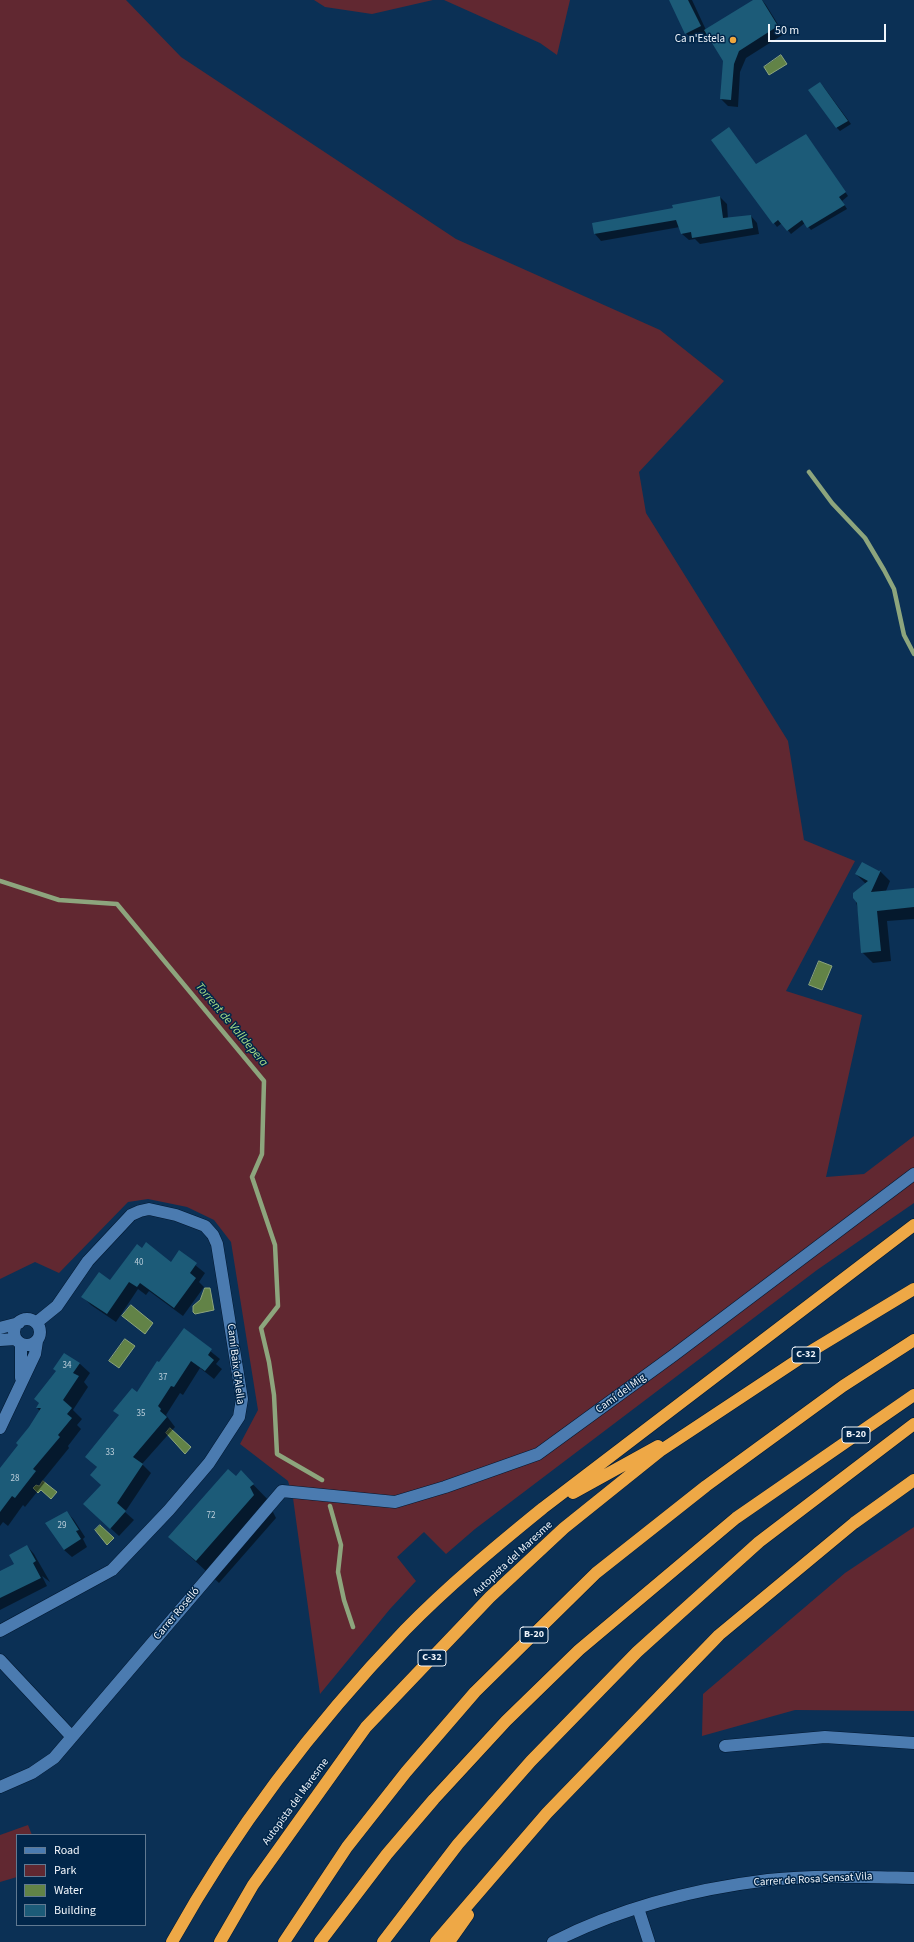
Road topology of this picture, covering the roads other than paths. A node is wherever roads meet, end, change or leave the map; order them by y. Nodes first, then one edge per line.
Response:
1 (914, 1174) edge
2 (914, 1225) edge
3 (914, 1289) edge
4 (19, 1323) junction
5 (36, 1323) junction
6 (0, 1328) edge
7 (0, 1340) edge
8 (914, 1340) edge
9 (37, 1341) junction
10 (19, 1342) junction
11 (21, 1381) junction
12 (914, 1395) edge
13 (699, 1423) junction
14 (914, 1424) edge
15 (0, 1428) edge
16 (914, 1480) edge
17 (282, 1491) joint
18 (543, 1508) junction
19 (0, 1631) edge
20 (0, 1660) edge
21 (72, 1737) junction
22 (914, 1743) edge
23 (725, 1746) dead end
24 (0, 1787) edge
25 (512, 1853) junction
26 (914, 1878) edge
27 (638, 1908) junction
28 (172, 1942) edge
29 (220, 1942) edge
30 (284, 1942) edge
31 (320, 1942) edge
32 (383, 1942) edge
33 (436, 1942) edge
34 (449, 1942) edge
35 (553, 1942) edge
36 (649, 1942) edge

1 - 17 street, Camí del Mig
2 - 18 highway
3 - 13 highway, Autopista del Maresme / C-32
4 - 5 street
4 - 6 street
4 - 10 street
5 - 9 street
5 - 19 street, Camí Baix d'Alella
7 - 10 street
8 - 30 highway, B-20
9 - 10 street
9 - 11 street
10 - 11 street
11 - 15 street
12 - 31 highway, B-20
13 - 18 highway
13 - 29 highway, Autopista del Maresme / C-32
14 - 32 highway
16 - 25 highway
17 - 21 street, Carrer Roselló
18 - 28 highway
20 - 21 street
21 - 24 street, Carrer Roselló
22 - 23 street
25 - 33 highway
25 - 34 highway
26 - 27 street, Carrer de Rosa Sensat Vila
27 - 35 street, Carrer de Rosa Sensat Vila
27 - 36 street

